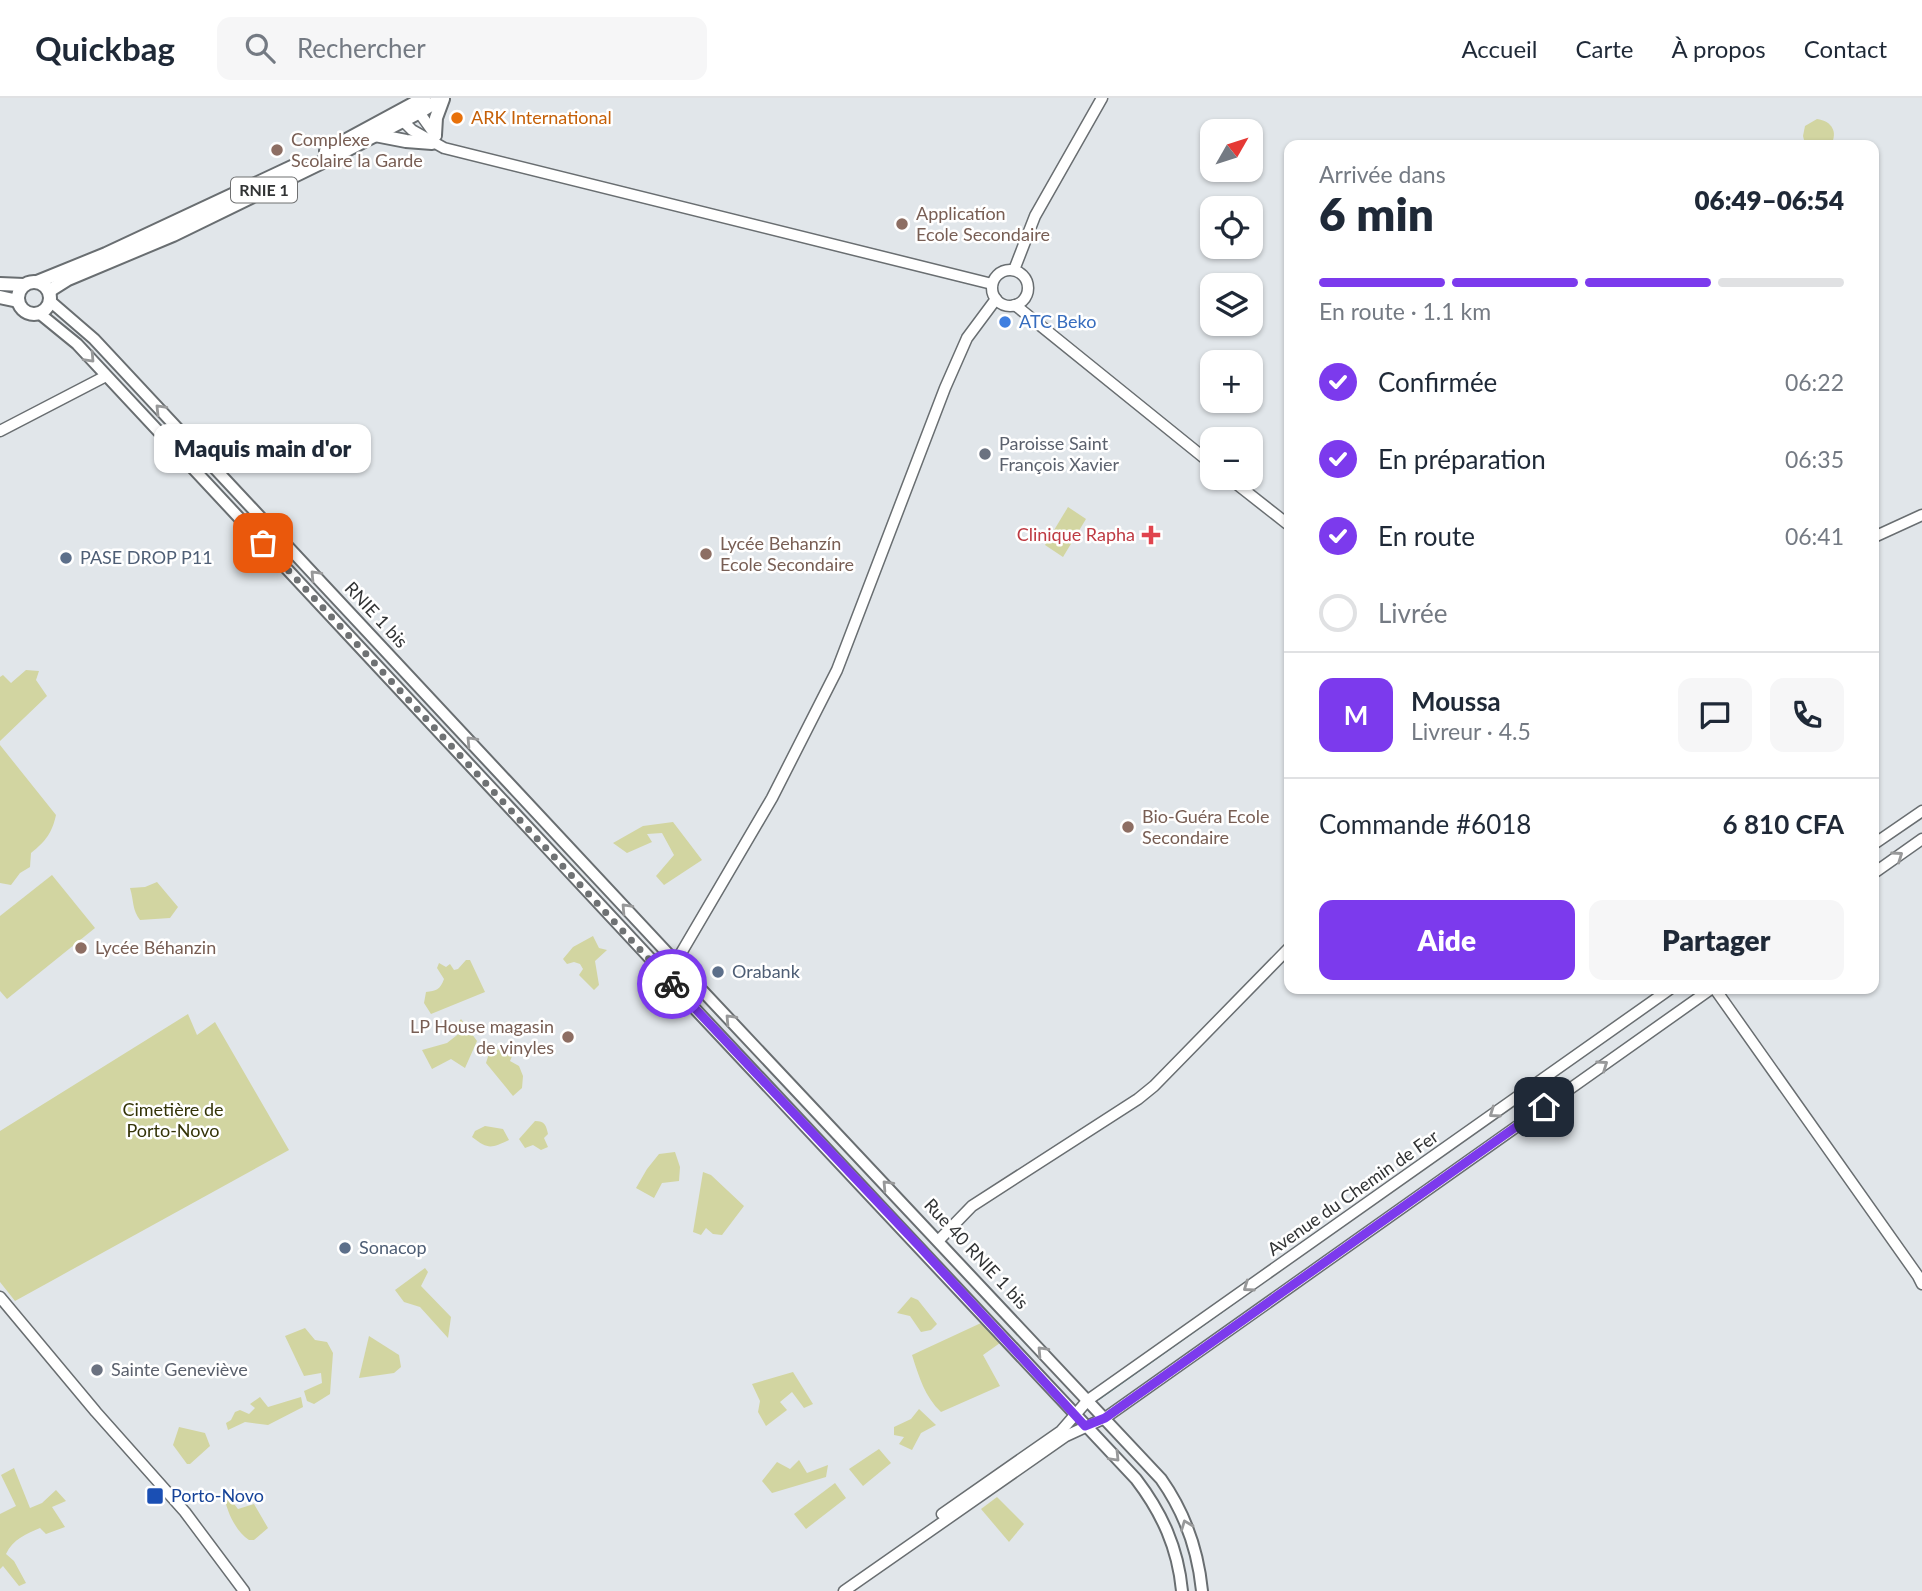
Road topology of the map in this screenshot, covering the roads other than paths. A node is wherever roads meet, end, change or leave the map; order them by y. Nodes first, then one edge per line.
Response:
1 (443, 98) edge
2 (1102, 98) edge
3 (419, 105) edge
4 (400, 118) junction
5 (375, 135) junction
6 (437, 142) junction
7 (1014, 270) junction
8 (37, 282) junction
9 (0, 284) edge
10 (992, 284) junction
11 (24, 285) junction
12 (49, 296) junction
13 (0, 297) edge
14 (996, 299) junction
15 (18, 301) junction
16 (1015, 305) junction
17 (39, 313) junction
18 (106, 376) junction
19 (0, 431) edge
20 (1200, 454) edge
21 (1244, 490) edge
22 (1922, 515) edge
23 (1284, 521) edge
24 (1879, 535) edge
25 (1922, 811) edge
26 (1922, 839) edge
27 (1879, 841) edge
28 (1879, 869) edge
29 (1284, 953) edge
30 (677, 962) junction
31 (663, 974) junction
32 (1663, 994) edge
33 (1706, 994) edge
34 (1717, 994) edge
35 (939, 1240) junction
36 (1921, 1280) edge
37 (0, 1297) edge
38 (1088, 1400) junction
39 (1075, 1415) junction
40 (1105, 1418) junction
41 (1085, 1426) junction
42 (1064, 1433) junction
43 (244, 1591) edge
44 (834, 1591) edge
45 (844, 1591) edge
46 (1182, 1591) edge
47 (1202, 1591) edge

1 - 3 highway, RNIE 1
1 - 6 highway
2 - 7 main road
3 - 4 highway, RNIE 1
3 - 6 main road
4 - 5 highway, RNIE 1
4 - 6 main road
4 - 8 highway, RNIE 1
5 - 6 highway
5 - 12 highway, RNIE 1
6 - 10 main road
7 - 10 main road
7 - 16 main road
8 - 11 highway, RNIE 1
8 - 12 highway
9 - 11 highway, RNIE 1
10 - 14 main road
11 - 15 highway
12 - 17 highway, RNIE 1
30 -> 12 main road, RNIE 1 bis
13 - 15 highway
14 - 16 main road
14 - 30 main road
15 - 17 highway
16 - 20 main road
17 -> 18 main road, Rue 40 RNIE 1 bis
18 - 19 main road
18 - 31 main road, Rue 40 RNIE 1 bis
21 - 23 main road
22 - 24 main road
25 - 27 main road
28 -> 26 main road
29 - 35 main road
30 - 31 main road
30 - 31 main road
35 -> 30 main road, Rue 40 RNIE 1 bis
31 - 39 main road, Rue 40 RNIE 1 bis
32 -> 38 main road, Avenue du Chemin de Fer
40 -> 33 main road
34 - 36 main road
38 -> 35 main road, Rue 40 RNIE 1 bis
37 - 43 main road
38 - 39 main road, Avenue du Chemin de Fer
38 - 40 main road, Rue 40 RNIE 1 bis
39 - 41 main road, Rue 40 RNIE 1 bis
39 - 42 main road, Avenue du Chemin de Fer
40 - 41 main road
47 -> 40 main road, Rue 40 RNIE 1 bis
41 - 42 main road
41 -> 46 main road, Rue 40 RNIE 1 bis
42 - 44 main road
42 - 45 main road

